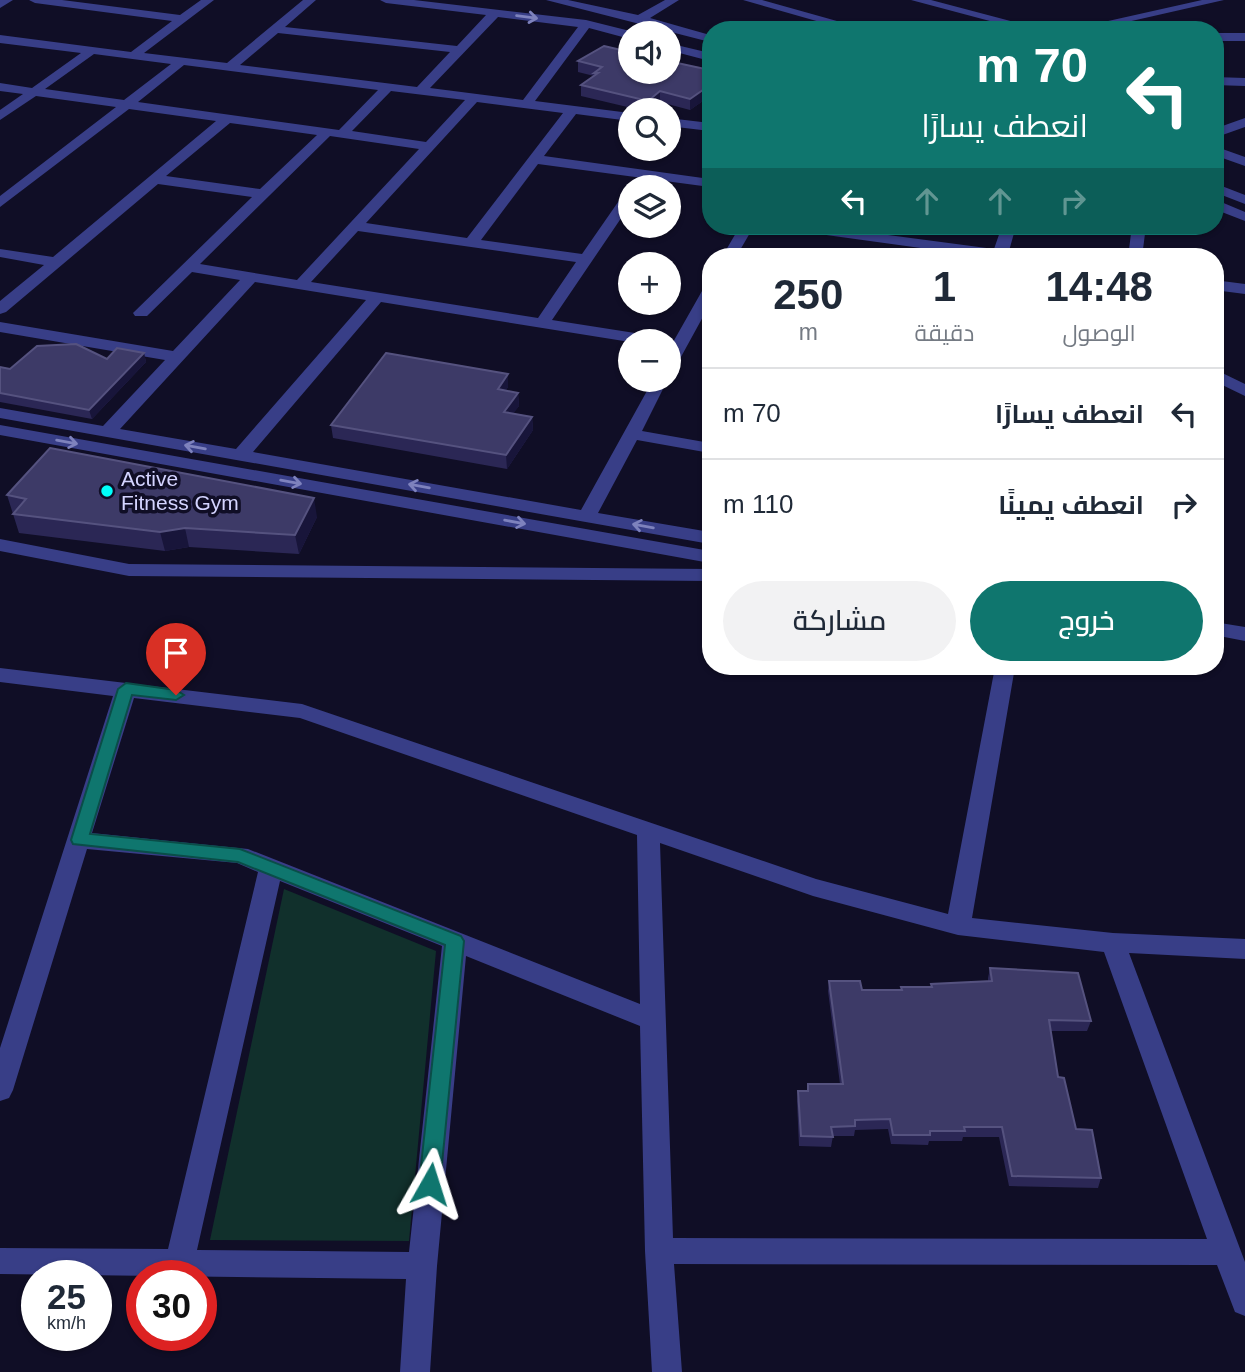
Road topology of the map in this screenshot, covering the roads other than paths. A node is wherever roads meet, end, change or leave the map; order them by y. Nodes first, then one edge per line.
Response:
1 (8, 0) edge
2 (35, 0) edge
3 (208, 0) edge
4 (310, 0) edge
5 (386, 0) edge
6 (552, 0) edge
7 (673, 0) edge
8 (749, 0) edge
9 (793, 0) edge
10 (917, 0) edge
11 (976, 0) edge
12 (1218, 0) edge
13 (0, 5) edge
14 (941, 6) junction
15 (781, 8) junction
16 (495, 13) junction
17 (183, 19) junction
18 (640, 19) junction
19 (829, 21) edge
20 (1002, 21) edge
21 (1117, 21) edge
22 (586, 24) junction
23 (276, 29) junction
24 (618, 32) edge
25 (702, 37) edge
26 (1224, 37) edge
27 (1245, 37) edge
28 (0, 40) edge
29 (681, 49) edge
30 (460, 50) junction
31 (91, 51) junction
32 (702, 55) edge
33 (133, 56) junction
34 (181, 62) junction
35 (229, 68) junction
36 (1224, 81) edge
37 (1245, 82) edge
38 (388, 87) junction
39 (0, 88) edge
40 (420, 91) junction
41 (34, 92) junction
42 (474, 98) junction
43 (526, 104) junction
44 (125, 106) junction
45 (572, 110) junction
46 (0, 116) edge
47 (618, 116) edge
48 (226, 119) junction
49 (1245, 122) edge
50 (681, 123) edge
51 (702, 126) edge
52 (1224, 130) edge
53 (334, 133) junction
54 (429, 146) junction
55 (1224, 154) edge
56 (534, 159) junction
57 (1245, 162) edge
58 (644, 175) edge
59 (155, 179) junction
60 (681, 179) edge
61 (702, 182) edge
62 (1224, 191) edge
63 (7, 192) edge
64 (263, 194) junction
65 (1245, 200) edge
66 (0, 203) edge
67 (1224, 208) edge
68 (618, 212) edge
69 (1245, 217) edge
70 (355, 226) junction
71 (891, 235) edge
72 (471, 243) junction
73 (932, 248) edge
74 (0, 253) edge
75 (586, 259) junction
76 (56, 262) junction
77 (188, 267) junction
78 (251, 277) junction
79 (300, 285) junction
80 (1224, 286) edge
81 (1245, 289) edge
82 (377, 297) junction
83 (702, 303) edge
84 (0, 309) edge
85 (141, 313) dead end
86 (542, 323) junction
87 (0, 327) edge
88 (681, 334) edge
89 (618, 335) edge
90 (177, 357) junction
91 (1224, 379) edge
92 (1245, 391) edge
93 (654, 392) edge
94 (0, 413) edge
95 (107, 432) junction
96 (630, 434) junction
97 (5, 436) edge
98 (702, 447) edge
99 (241, 455) junction
100 (587, 516) junction
101 (702, 537) edge
102 (0, 545) edge
103 (702, 557) edge
104 (702, 575) edge
105 (1224, 630) edge
106 (1245, 634) edge
107 (0, 675) edge
108 (1004, 675) edge
109 (126, 689) junction
110 (648, 831) junction
111 (80, 840) junction
112 (271, 867) junction
113 (958, 926) junction
114 (455, 941) junction
115 (1113, 943) junction
116 (1245, 949) edge
117 (653, 1020) junction
118 (0, 1087) edge
119 (659, 1251) junction
120 (1227, 1252) junction
121 (180, 1260) edge
122 (0, 1261) edge
123 (126, 1262) edge
124 (217, 1263) edge
125 (422, 1266) junction
126 (1245, 1302) edge
127 (415, 1372) edge
128 (667, 1372) edge

1 - 13 street
2 - 17 street
3 - 17 street
4 - 23 street
5 - 16 street
6 - 18 street
7 - 18 street
8 - 15 street
9 - 15 street
10 - 14 street
11 - 14 street
12 - 21 street
14 - 20 street
15 - 19 street
16 -> 22 street
16 - 30 street
17 - 33 street
18 - 25 street
22 - 24 street
22 - 43 street
23 - 30 street
23 - 35 street
26 - 27 street
28 - 31 street
29 - 32 street
30 - 40 street
31 - 33 street
31 - 41 street
33 - 34 street
34 - 35 street
34 - 44 street
35 - 38 street
36 - 37 street
38 - 40 street
38 - 53 street
39 - 41 street
40 - 42 street
41 - 44 street
41 - 46 street
42 - 43 street
42 - 54 street
43 - 45 street
44 - 48 street
44 - 63 street
45 - 47 street
45 - 56 street
48 - 53 street
48 - 59 street
49 - 52 street
50 - 51 street
53 - 54 street
53 - 64 street
54 - 70 street
55 - 57 street
56 - 58 street
56 - 72 street
59 - 64 street
59 - 76 street
60 - 61 street
62 - 65 street
63 - 66 street
64 - 77 street
67 - 69 street
68 - 75 street
70 - 72 street
70 - 79 street
71 - 73 street
72 - 75 street
74 - 76 street
75 - 86 street
76 - 84 street
77 - 78 street
77 - 85 street
78 - 79 street
78 - 90 street
79 - 82 street
80 - 81 street
82 - 86 street
82 - 99 street
83 - 88 street
86 - 89 street
87 - 90 street
90 - 95 street
91 - 92 street
93 - 96 street
94 - 95 street
99 -> 95 street
96 - 98 street
96 - 100 street
97 -> 103 street
100 -> 99 street
101 -> 100 street
102 - 104 street
105 - 106 street
107 - 109 street
108 - 113 street
109 - 110 street
109 - 111 street
110 - 113 street
110 - 117 street
111 - 112 street
111 - 118 street
112 - 114 street
112 - 121 street
113 - 115 street
114 - 117 street
114 - 125 street
115 - 116 street
115 - 120 street
117 - 119 street
119 - 120 street
119 - 128 street
120 - 126 street
122 - 123 street
124 - 125 street
125 - 127 street

